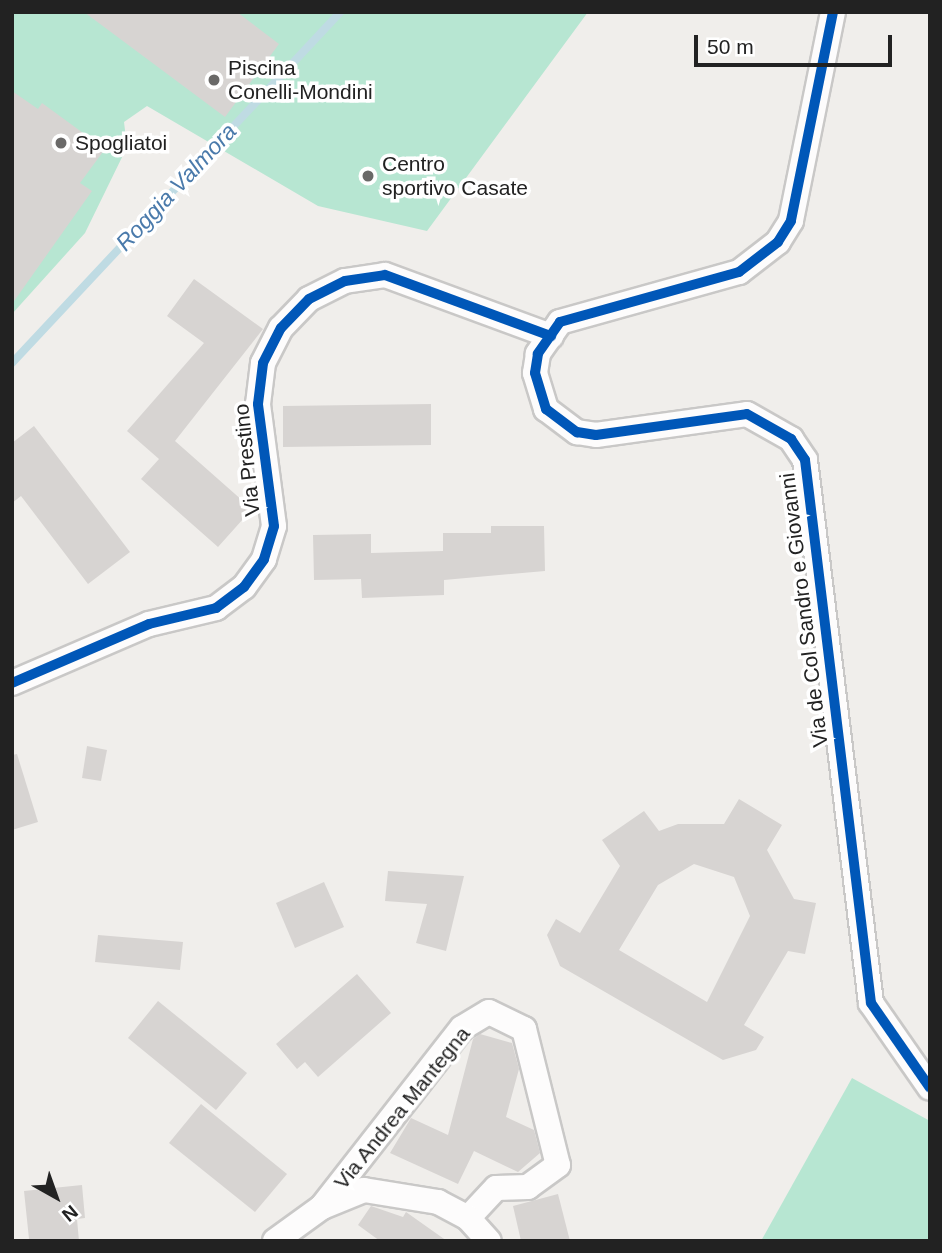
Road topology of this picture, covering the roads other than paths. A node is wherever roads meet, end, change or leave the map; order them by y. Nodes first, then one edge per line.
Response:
1 (833, 12) edge
2 (551, 336) junction
3 (12, 683) edge
4 (930, 1088) edge
5 (323, 1207) junction
6 (468, 1218) junction
7 (275, 1241) edge
8 (489, 1241) edge

1 - 2 street, Via de Col Sandro e Giovanni
2 - 3 street, Via Prestino
2 - 4 street, Via de Col Sandro e Giovanni
5 - 6 street, Via Andrea Mantegna
5 - 6 street, Via Andrea Mantegna
5 - 7 street, Via Andrea Mantegna
6 - 8 street, Via Andrea Mantegna

